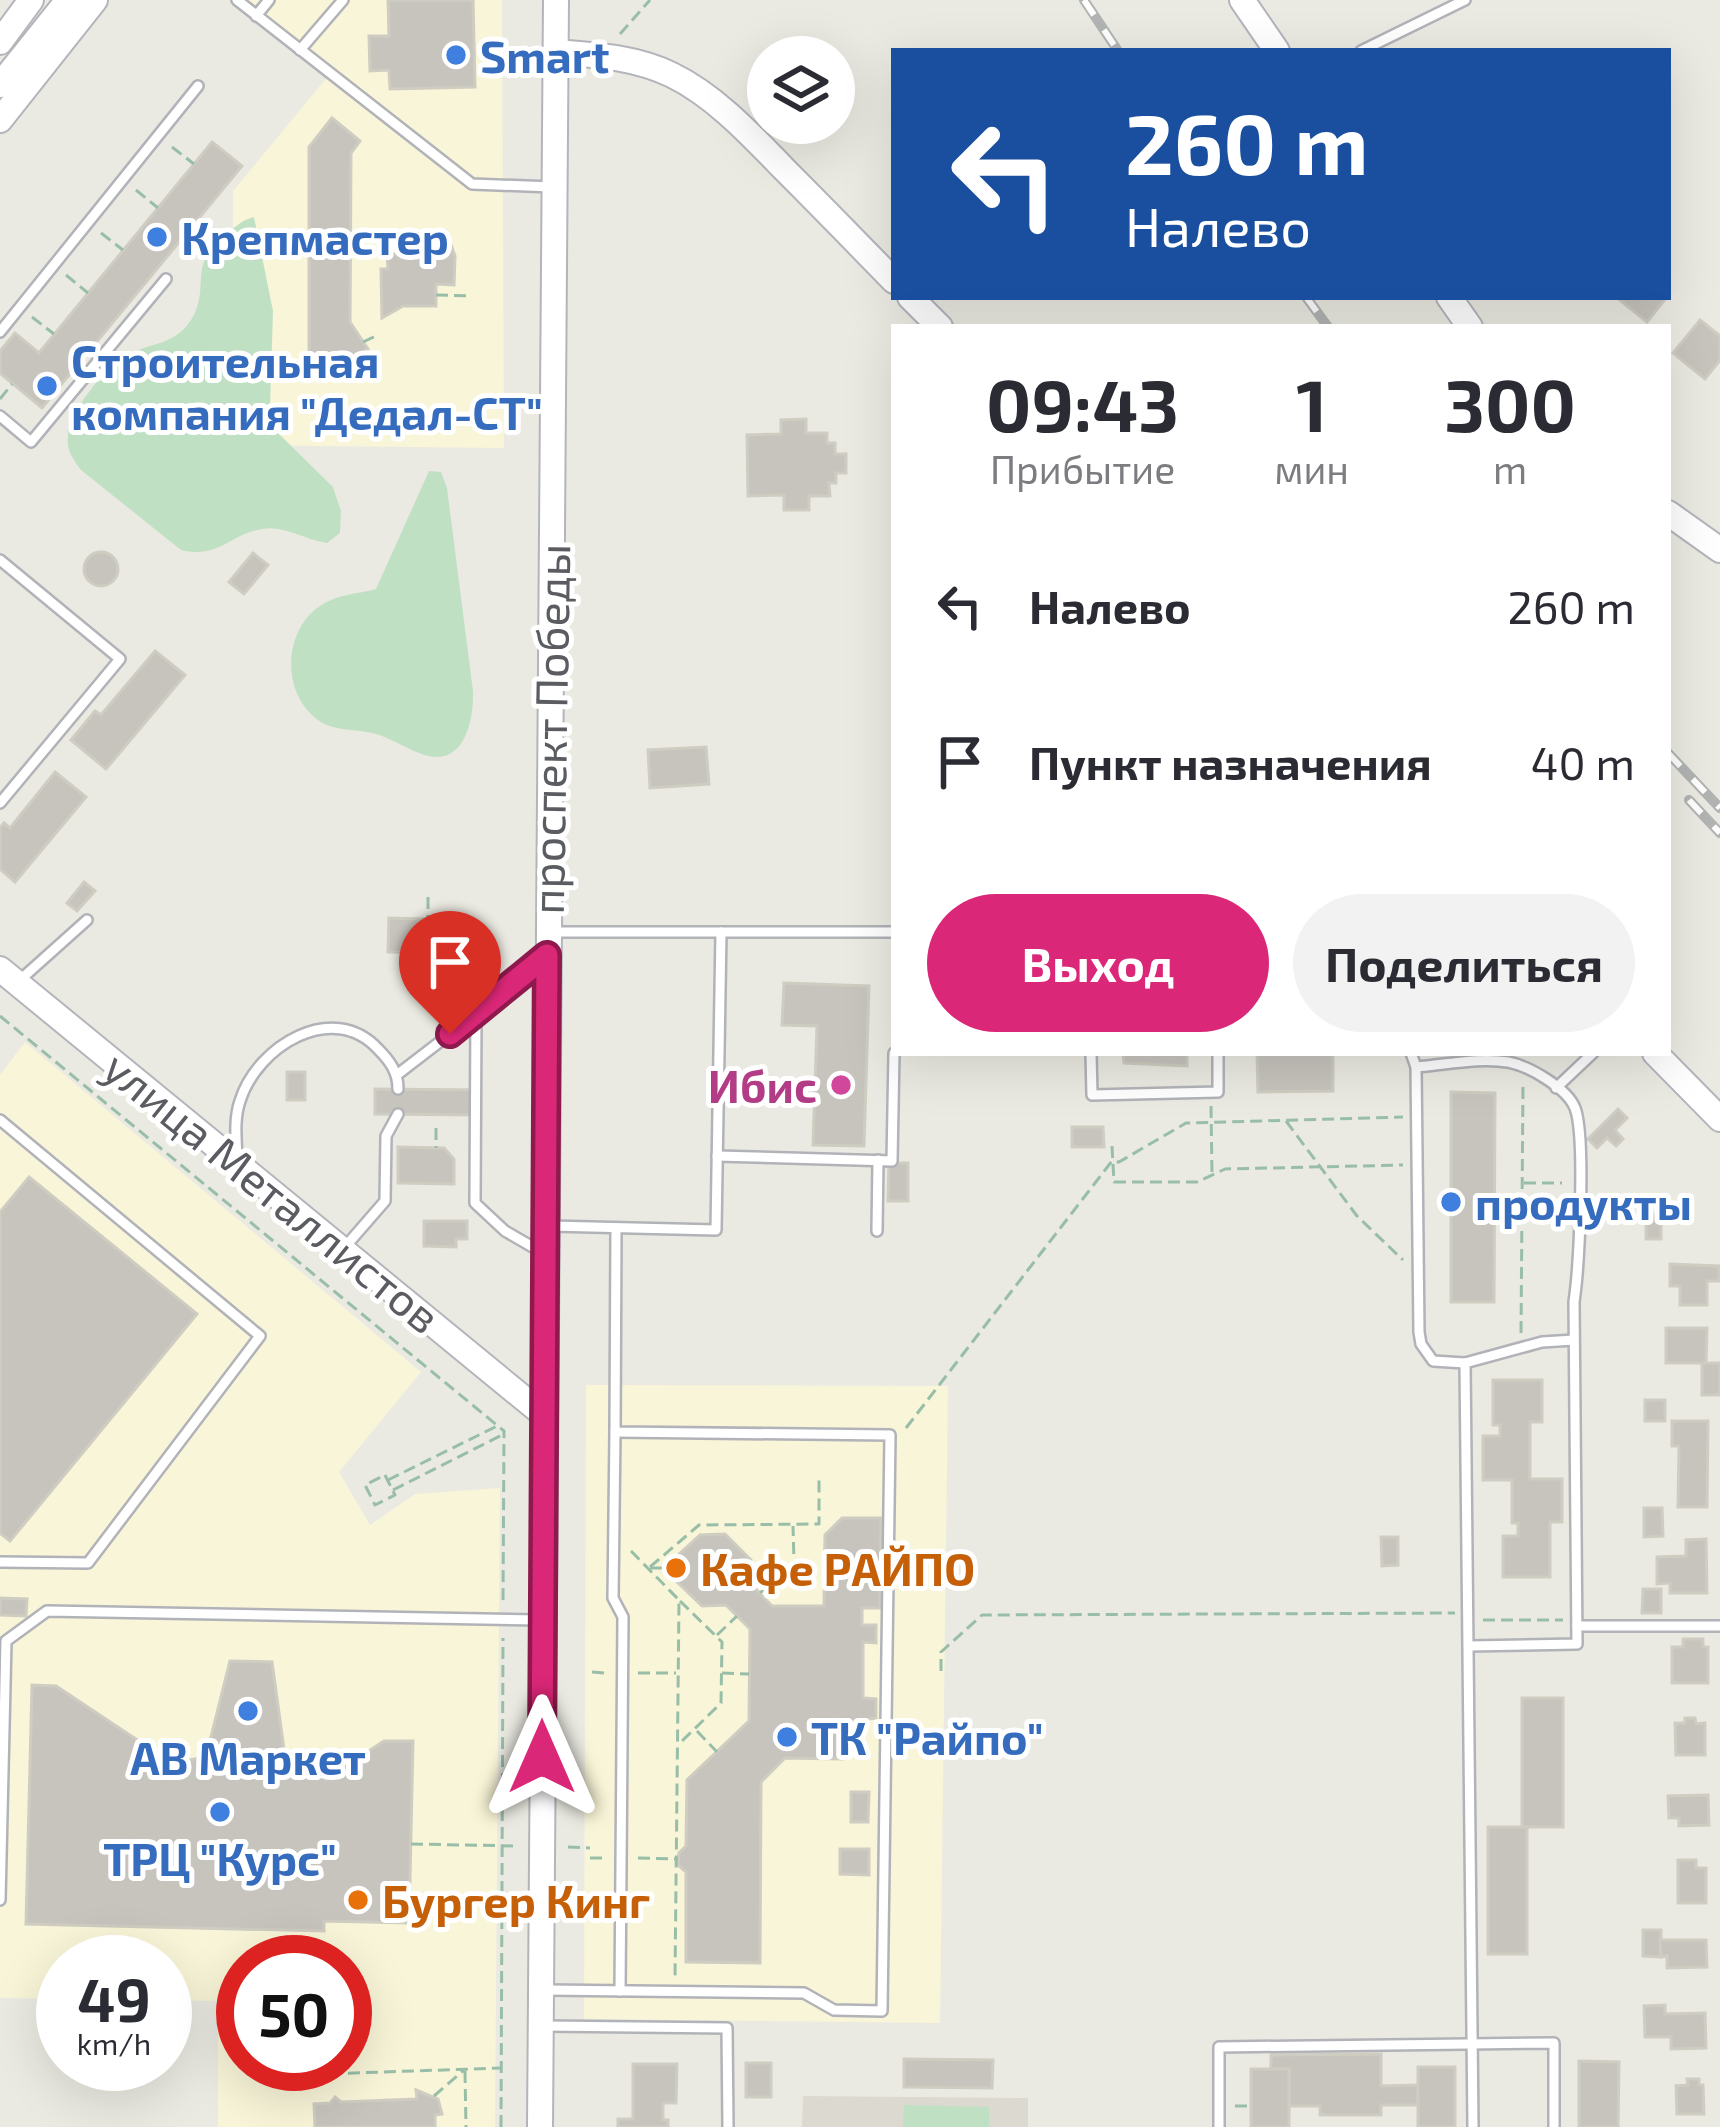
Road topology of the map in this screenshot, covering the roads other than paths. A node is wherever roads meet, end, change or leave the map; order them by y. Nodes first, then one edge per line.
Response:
1 (31, 0) edge
2 (68, 0) edge
3 (94, 0) edge
4 (237, 0) edge
5 (269, 0) edge
6 (343, 0) edge
7 (556, 0) edge
8 (1242, 0) edge
9 (1465, 0) edge
10 (256, 16) junction
11 (0, 42) edge
12 (1275, 48) edge
13 (1367, 48) edge
14 (300, 50) junction
15 (555, 52) junction
16 (0, 85) edge
17 (198, 86) dead end
18 (0, 120) edge
19 (556, 187) junction
20 (891, 277) edge
21 (166, 280) dead end
22 (913, 300) edge
23 (937, 324) edge
24 (0, 332) edge
25 (0, 416) edge
26 (1671, 515) edge
27 (1720, 550) edge
28 (0, 560) edge
29 (0, 803) edge
30 (87, 920) dead end
31 (721, 932) junction
32 (891, 932) edge
33 (547, 943) junction
34 (7, 982) edge
35 (476, 1014) junction
36 (895, 1056) edge
37 (1091, 1056) edge
38 (1218, 1056) edge
39 (1412, 1056) edge
40 (1589, 1056) edge
41 (1658, 1056) edge
42 (1416, 1066) junction
43 (398, 1074) junction
44 (1556, 1088) junction
45 (398, 1089) dead end
46 (398, 1114) dead end
47 (1720, 1119) edge
48 (2, 1127) edge
49 (717, 1156) junction
50 (878, 1160) junction
51 (237, 1162) junction
52 (544, 1226) junction
53 (616, 1228) junction
54 (877, 1231) dead end
55 (343, 1249) junction
56 (544, 1254) junction
57 (1574, 1340) junction
58 (1465, 1363) junction
59 (544, 1415) junction
60 (615, 1432) junction
61 (0, 1562) edge
62 (543, 1620) junction
63 (1577, 1623) junction
64 (1720, 1626) edge
65 (1469, 1646) junction
66 (0, 1900) edge
67 (541, 1990) junction
68 (620, 1991) junction
69 (541, 2026) junction
70 (1472, 2043) junction
71 (540, 2127) edge
72 (728, 2127) edge
73 (1219, 2127) edge
74 (1473, 2127) edge
75 (1554, 2127) edge

1 - 11 main road
2 - 16 main road
3 - 18 main road
4 - 10 lane
5 - 10 lane
6 - 14 lane
7 - 15 main road, проспект Победы
8 - 12 main road
9 - 13 lane
10 - 14 lane
14 - 19 lane
15 - 19 main road, проспект Победы
15 - 20 main road
17 - 24 lane
19 - 33 main road, проспект Победы
21 - 25 lane
22 - 23 main road
26 - 27 main road
28 - 29 lane
30 - 34 lane
31 - 32 lane
31 - 33 lane
31 - 49 lane
33 - 35 lane
33 - 52 main road, проспект Победы
34 - 51 main road, улица Металлистов
35 - 43 lane
35 - 56 lane
36 - 50 lane
37 - 38 lane
39 - 42 lane
40 - 44 lane
41 - 47 main road
42 - 44 lane
42 - 58 lane
43 - 45 lane
43 - 51 lane
44 - 57 lane
46 - 55 lane
48 - 61 lane
49 - 50 lane
49 - 53 lane
50 - 54 lane
51 - 55 main road, улица Металлистов
52 - 53 lane
52 - 56 main road, проспект Победы
53 - 60 lane
55 - 59 main road, улица Металлистов
56 - 59 main road, проспект Победы
57 - 58 lane
57 - 63 lane
58 - 65 lane
59 - 62 main road, проспект Победы
60 - 68 lane
60 - 68 lane
62 - 66 lane
62 - 67 main road, проспект Победы
63 - 64 lane
63 - 65 lane
65 - 70 lane
67 - 68 lane
67 - 69 main road, проспект Победы
69 - 71 main road, проспект Победы
69 - 72 lane
70 - 73 lane
70 - 74 lane
70 - 75 lane

